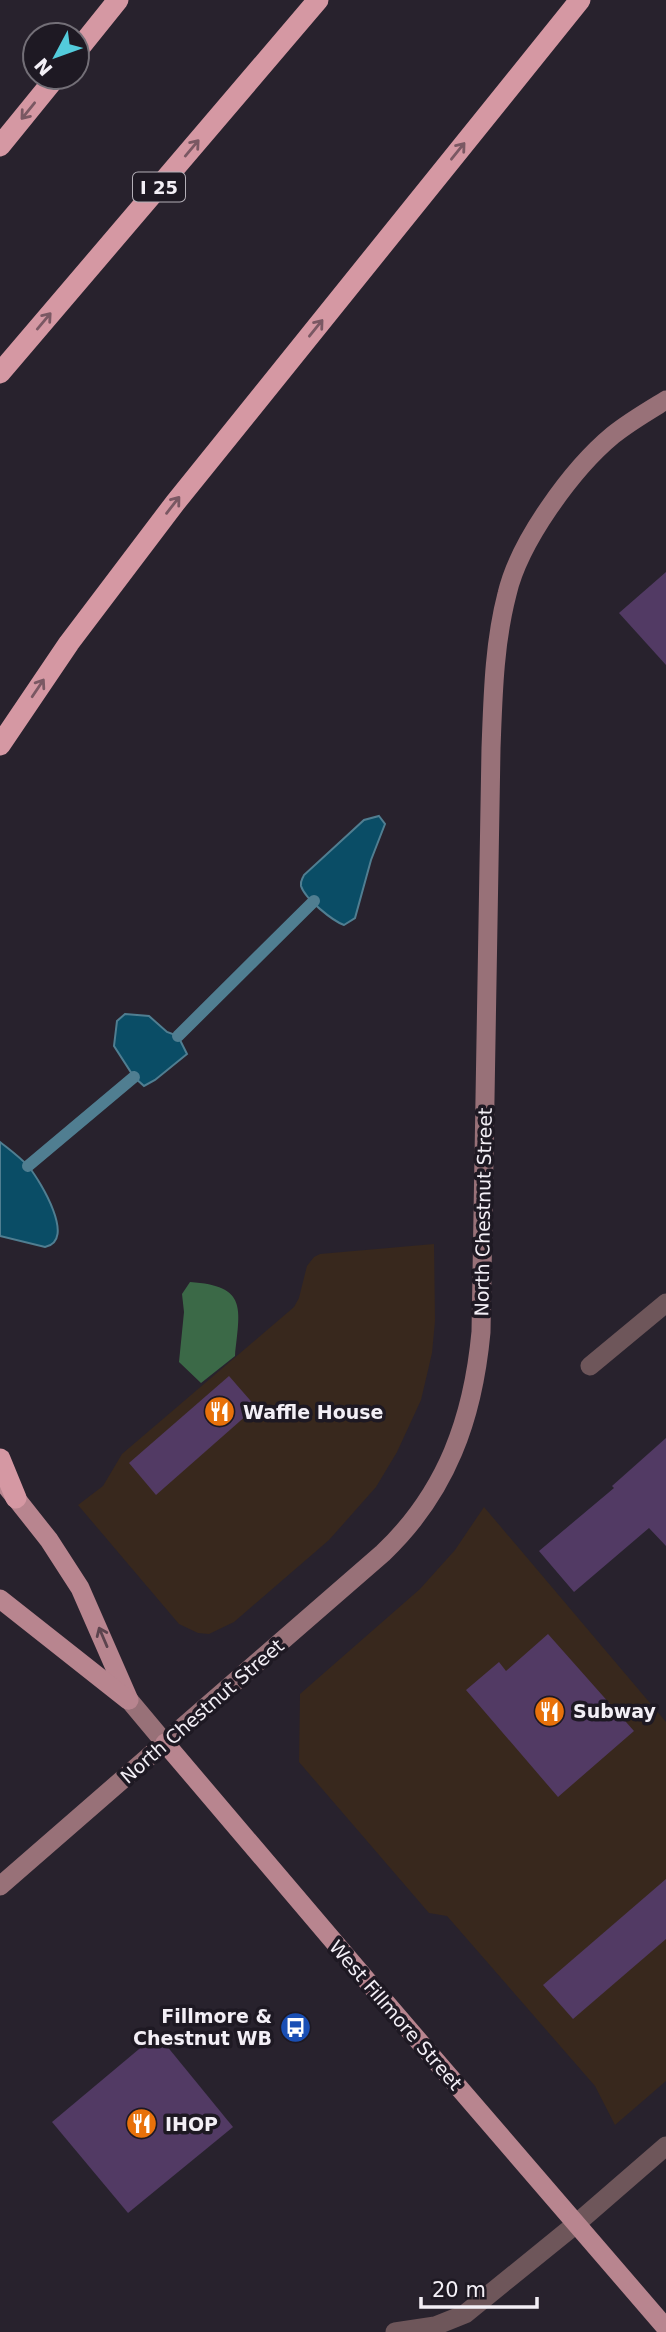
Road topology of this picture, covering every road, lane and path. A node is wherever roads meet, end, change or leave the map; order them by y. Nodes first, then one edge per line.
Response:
1 (118, 0) edge
2 (318, 0) edge
3 (580, 0) edge
4 (91, 34) edge
5 (45, 91) edge
6 (0, 146) edge
7 (0, 373) edge
8 (666, 400) edge
9 (0, 745) edge
10 (666, 1303) edge
11 (590, 1366) dead end
12 (0, 1459) edge
13 (0, 1478) edge
14 (16, 1498) junction
15 (0, 1599) edge
16 (129, 1700) junction
17 (166, 1743) junction
18 (0, 1886) edge
19 (666, 2146) edge
20 (576, 2224) junction
21 (666, 2328) edge
22 (395, 2332) edge

1 - 4 highway
7 -> 2 highway, I 25
9 -> 3 highway
5 -> 6 highway
8 - 17 main road, North Chestnut Street
10 - 11 street
12 - 14 highway
13 - 14 main road, West Fillmore Street
16 -> 14 main road, West Fillmore Street
15 - 16 main road, West Fillmore Street
16 - 17 main road, West Fillmore Street
17 - 18 main road, North Chestnut Street
17 - 20 main road, West Fillmore Street
19 - 20 street
20 - 21 main road, West Fillmore Street
20 - 22 street

